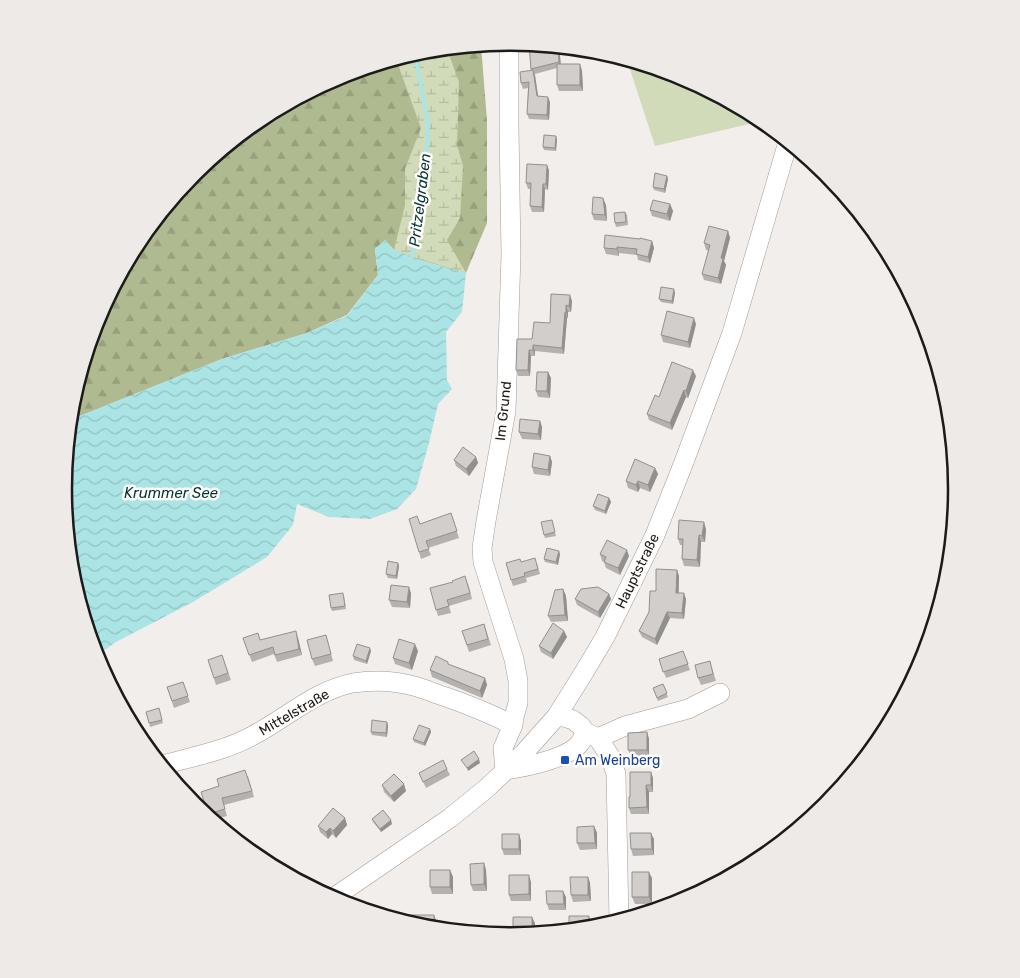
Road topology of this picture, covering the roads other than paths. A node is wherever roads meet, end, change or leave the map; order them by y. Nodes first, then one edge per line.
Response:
1 (509, 51) edge
2 (786, 150) edge
3 (720, 693) dead end
4 (556, 717) junction
5 (513, 725) junction
6 (591, 735) junction
7 (169, 763) edge
8 (505, 770) junction
9 (341, 893) edge
10 (619, 913) edge

1 - 5 street, Im Grund
2 - 4 street, Hauptstraße
3 - 6 street
4 - 6 street
4 - 8 street, Hauptstraße
5 - 7 street, Mittelstraße
5 - 8 street, Im Grund
6 - 8 street
6 - 10 street
8 - 9 street, Hauptstraße

